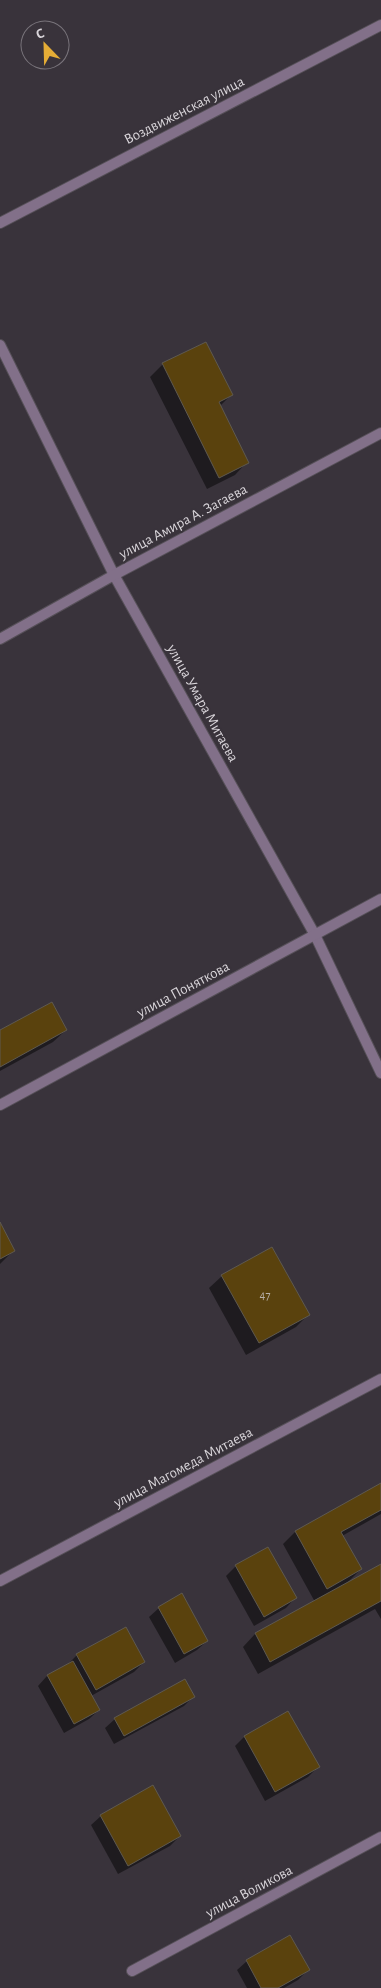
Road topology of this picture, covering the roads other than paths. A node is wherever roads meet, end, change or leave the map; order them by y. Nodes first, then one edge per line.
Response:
1 (381, 25) edge
2 (0, 223) edge
3 (0, 345) edge
4 (381, 433) edge
5 (114, 575) junction
6 (0, 639) edge
7 (381, 899) edge
8 (315, 935) junction
9 (381, 1074) edge
10 (0, 1105) edge
11 (381, 1379) edge
12 (0, 1581) edge
13 (381, 1837) edge
14 (132, 1971) dead end

1 - 2 street, Воздвиженская улица
3 - 5 street, улица Умара Митаева
4 - 5 street, улица Амира А. Загаева
5 - 6 street, улица Амира А. Загаева
5 - 8 street, улица Умара Митаева
7 - 8 street, улица Поняткова
8 - 9 street, улица Умара Митаева
8 - 10 street, улица Поняткова
11 - 12 street, улица Магомеда Митаева
13 - 14 street, улица Воликова

